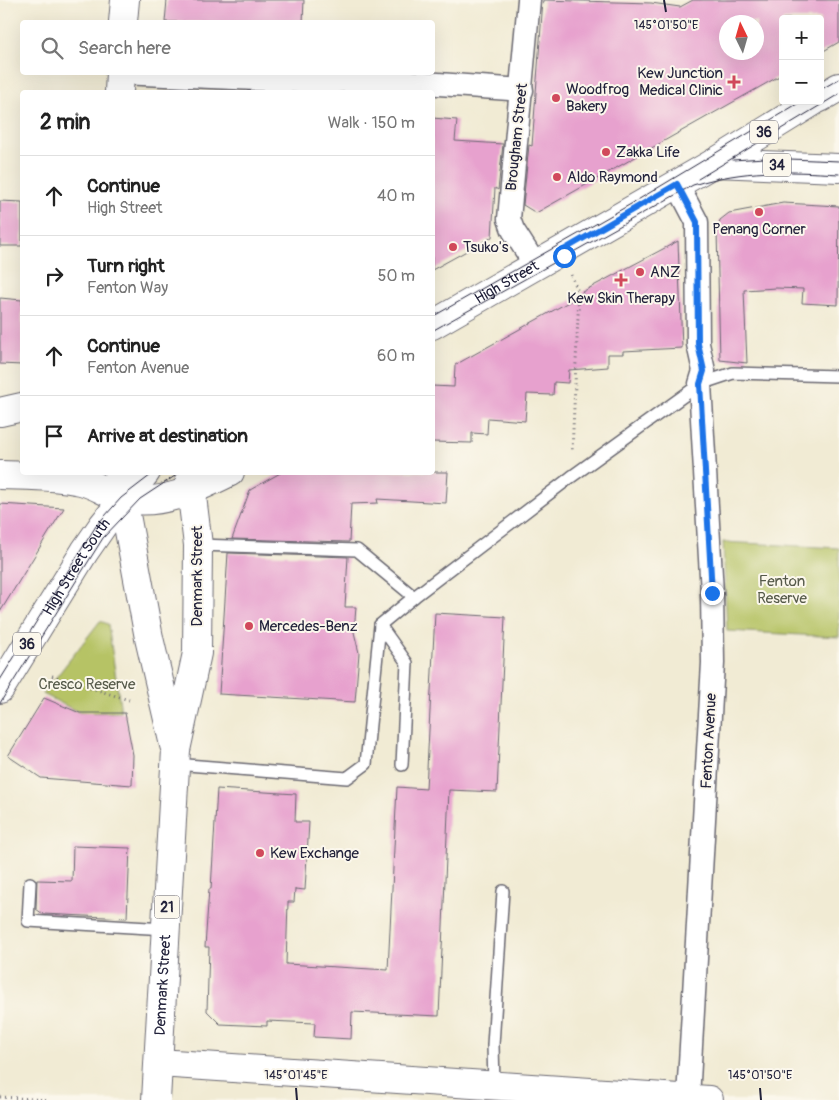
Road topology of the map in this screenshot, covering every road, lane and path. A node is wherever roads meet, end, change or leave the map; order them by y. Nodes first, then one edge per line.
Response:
1 (125, 0) edge
2 (529, 0) edge
3 (123, 20) edge
4 (120, 79) edge
5 (839, 87) edge
6 (522, 90) junction
7 (824, 96) edge
8 (808, 105) edge
9 (714, 163) junction
10 (839, 168) edge
11 (677, 184) junction
12 (560, 252) junction
13 (536, 266) junction
14 (435, 323) edge
15 (839, 376) edge
16 (700, 384) junction
17 (20, 407) edge
18 (0, 412) edge
19 (0, 420) edge
20 (20, 421) edge
21 (0, 475) edge
22 (218, 475) edge
23 (571, 478) junction
24 (136, 482) edge
25 (190, 482) edge
26 (198, 545) junction
27 (414, 597) junction
28 (380, 625) junction
29 (52, 676) dead end
30 (0, 689) edge
31 (130, 700) dead end
32 (175, 757) junction
33 (402, 765) dead end
34 (30, 883) dead end
35 (503, 891) dead end
36 (166, 929) junction
37 (159, 1064) junction
38 (477, 1087) junction
39 (536, 1094) edge
40 (0, 1097) edge
41 (699, 1099) edge
42 (49, 1100) edge
43 (156, 1100) edge

1 - 3 main road
2 - 6 street, Brougham Street
4 - 6 street
5 - 7 main road
6 - 13 street, Brougham Street
8 - 9 main road, High Street / 36
9 - 10 main road, 34
9 - 11 main road, High Street
11 - 12 main road, High Street
11 - 16 street, Fenton Avenue
12 - 13 main road, High Street
12 - 23 path
13 - 14 main road, High Street
15 - 16 lane
16 - 23 lane
16 - 41 street, Fenton Avenue
17 - 18 main road
19 - 20 main road
21 - 24 main road
22 - 25 main road
23 - 27 lane
24 - 25 main road
24 - 30 main road, High Street South / 36
24 - 32 main road, Denmark Street / 21
25 - 26 main road, Denmark Street / 21
26 - 27 lane
26 - 32 main road, Denmark Street / 21
27 - 28 lane
28 - 32 lane
28 - 33 lane
29 - 31 path
32 - 36 main road, Denmark Street / 21
34 - 36 lane
35 - 38 lane
36 - 37 main road, Denmark Street / 21
37 - 38 main road
37 - 43 main road, Denmark Street / 21
38 - 39 main road
39 - 41 main road
40 - 42 path

